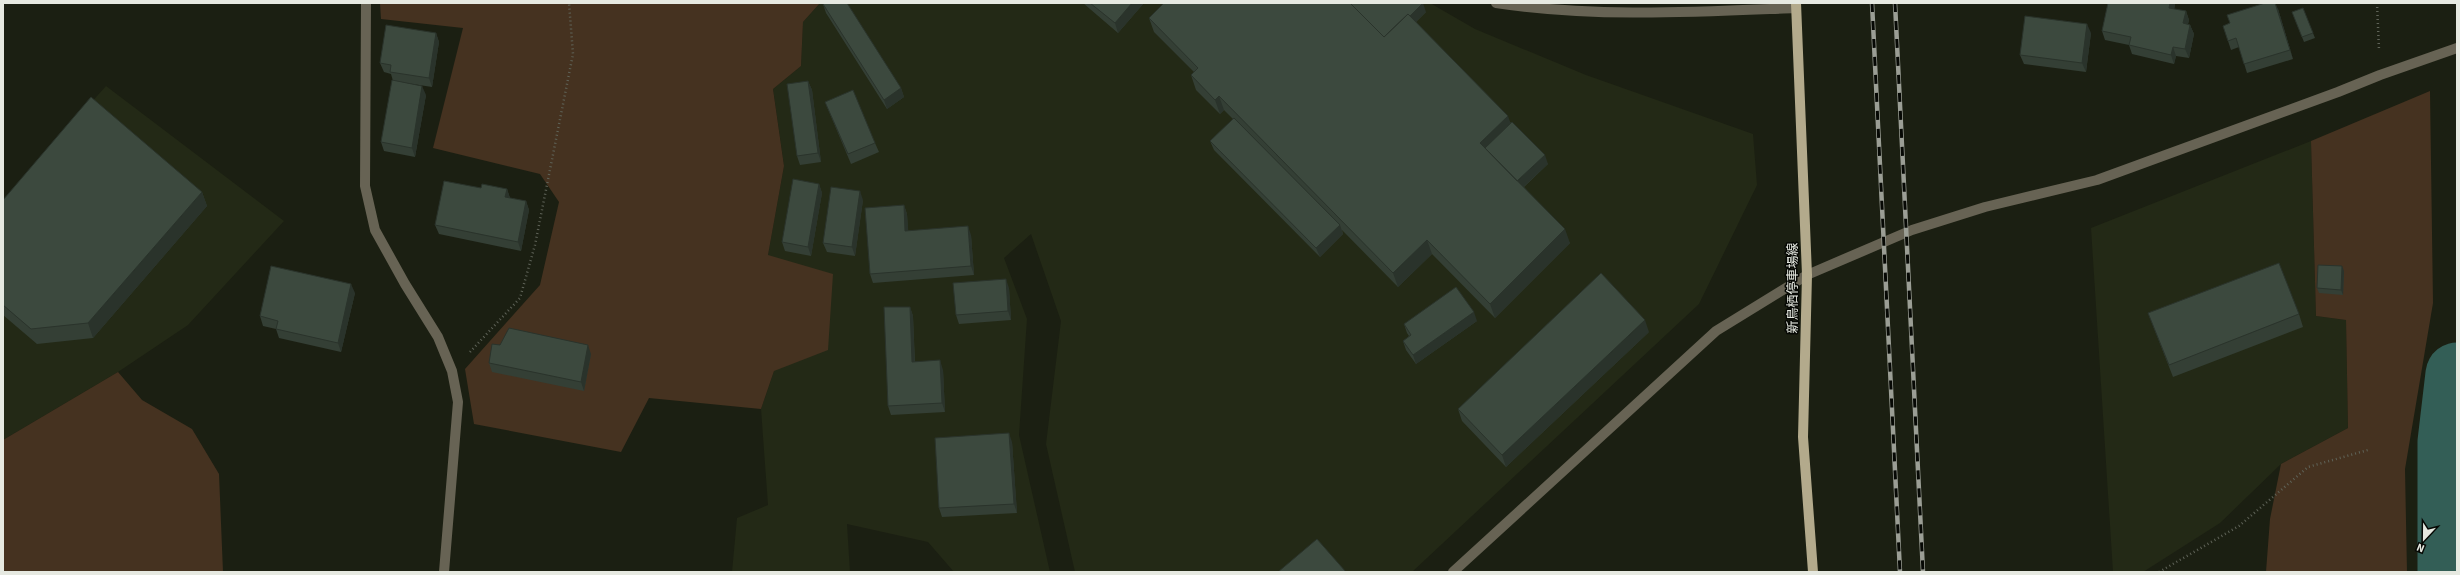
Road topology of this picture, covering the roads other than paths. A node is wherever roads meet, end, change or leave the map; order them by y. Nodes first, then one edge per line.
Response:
1 (366, 3) edge
2 (1496, 3) edge
3 (1796, 5) edge
4 (2457, 48) edge
5 (1807, 275) junction
6 (444, 572) edge
7 (1453, 572) edge
8 (1813, 572) edge

1 - 6 street
2 - 3 street
3 - 5 main road, 新鳥栖停車場線
4 - 5 street
5 - 7 street
5 - 8 main road, 新鳥栖停車場線

